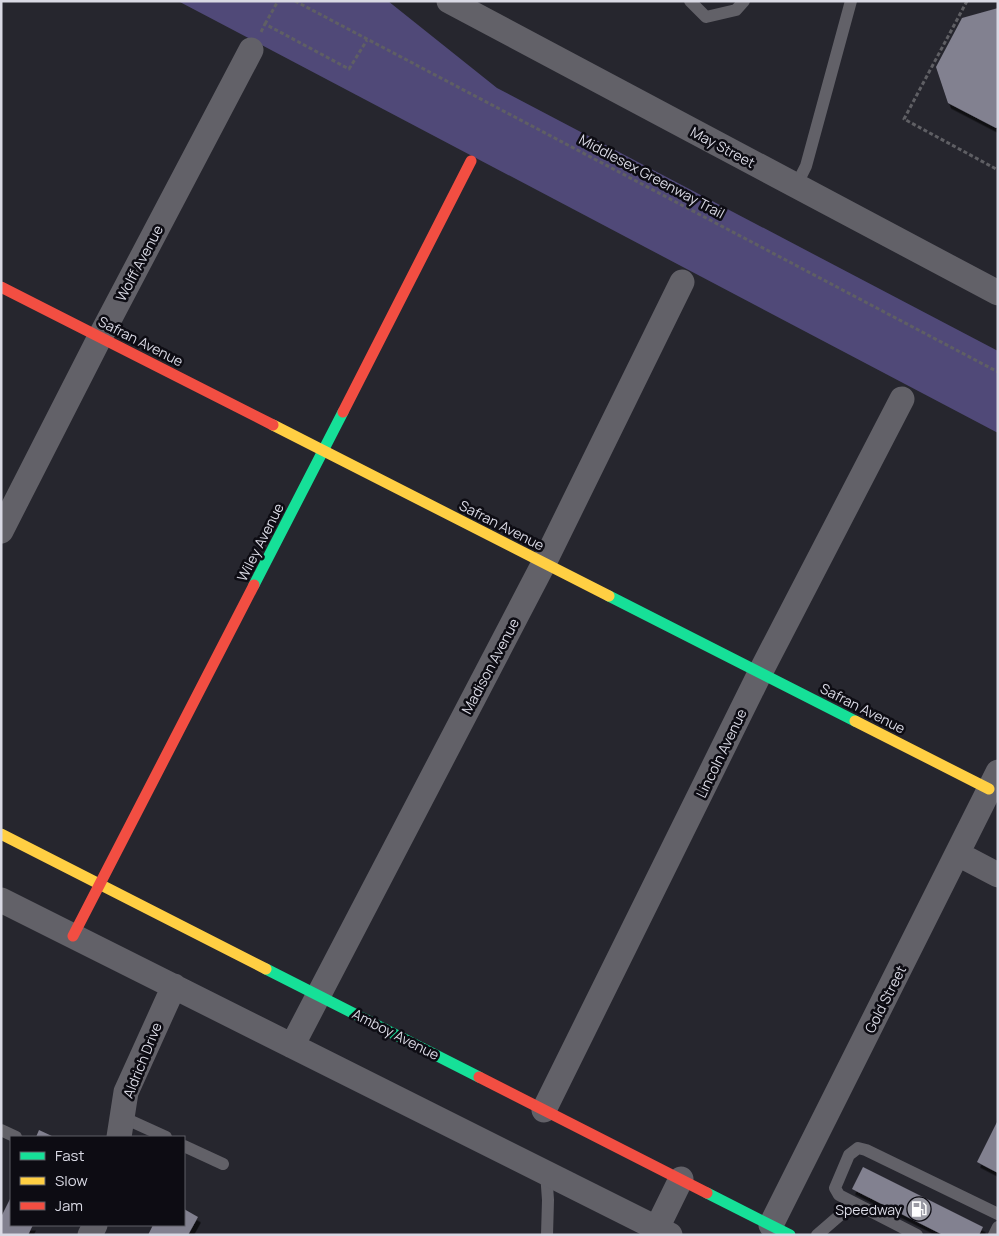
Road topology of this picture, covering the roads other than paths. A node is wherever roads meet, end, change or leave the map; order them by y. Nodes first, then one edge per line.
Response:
1 (449, 1) edge
2 (690, 1) edge
3 (744, 1) edge
4 (852, 1) edge
5 (251, 50) road end
6 (471, 161) dead end
7 (796, 186) junction
8 (682, 282) dead end
9 (1, 287) edge
10 (998, 293) edge
11 (100, 337) junction
12 (902, 399) dead end
13 (323, 451) junction
14 (1, 531) edge
15 (544, 563) junction
16 (760, 673) junction
17 (994, 781) edge
18 (1, 834) edge
19 (958, 854) junction
20 (998, 875) edge
21 (100, 884) junction
22 (1, 900) edge
23 (73, 936) junction
24 (174, 986) junction
25 (317, 994) junction
26 (292, 1046) junction
27 (544, 1110) junction
28 (121, 1127) edge
29 (1, 1130) edge
30 (14, 1136) edge
31 (162, 1136) edge
32 (185, 1146) edge
33 (223, 1164) dead end
34 (546, 1172) junction
35 (681, 1179) junction
36 (854, 1203) junction
37 (998, 1214) edge
38 (998, 1227) edge
39 (781, 1230) edge
40 (663, 1231) edge
41 (547, 1235) edge
42 (817, 1235) edge
43 (917, 1235) edge
44 (994, 1235) edge

1 - 7 street, May Street
2 - 3 lane
4 - 7 lane
5 - 11 street, Wolff Avenue
6 - 13 street, Wiley Avenue
7 - 10 street, May Street
8 - 15 street, Madison Avenue
9 - 11 street, Safran Avenue
11 - 13 street, Safran Avenue
11 - 14 street, Wolff Avenue
12 - 16 street, Lincoln Avenue
13 - 15 street, Safran Avenue
13 - 21 street, Wiley Avenue
15 - 16 street, Safran Avenue
15 - 25 street, Madison Avenue
16 - 17 street, Safran Avenue
16 - 27 street, Lincoln Avenue
17 - 19 street, Gold Street
18 - 21 street, Amboy Avenue
19 - 20 street
19 - 39 street, Gold Street
21 - 23 street, Wiley Avenue
21 - 25 street, Amboy Avenue
22 - 23 street
23 - 24 street
24 - 26 street
24 - 28 street, Aldrich Drive
25 - 26 street, Madison Avenue
25 - 27 street, Amboy Avenue
26 - 34 street
27 - 35 street, Amboy Avenue
28 - 31 lane
29 - 30 lane
32 - 33 lane
34 - 40 street
34 - 41 lane
35 - 39 street, Amboy Avenue
35 - 40 street
36 - 37 lane
36 - 42 lane
36 - 43 lane
38 - 44 lane

